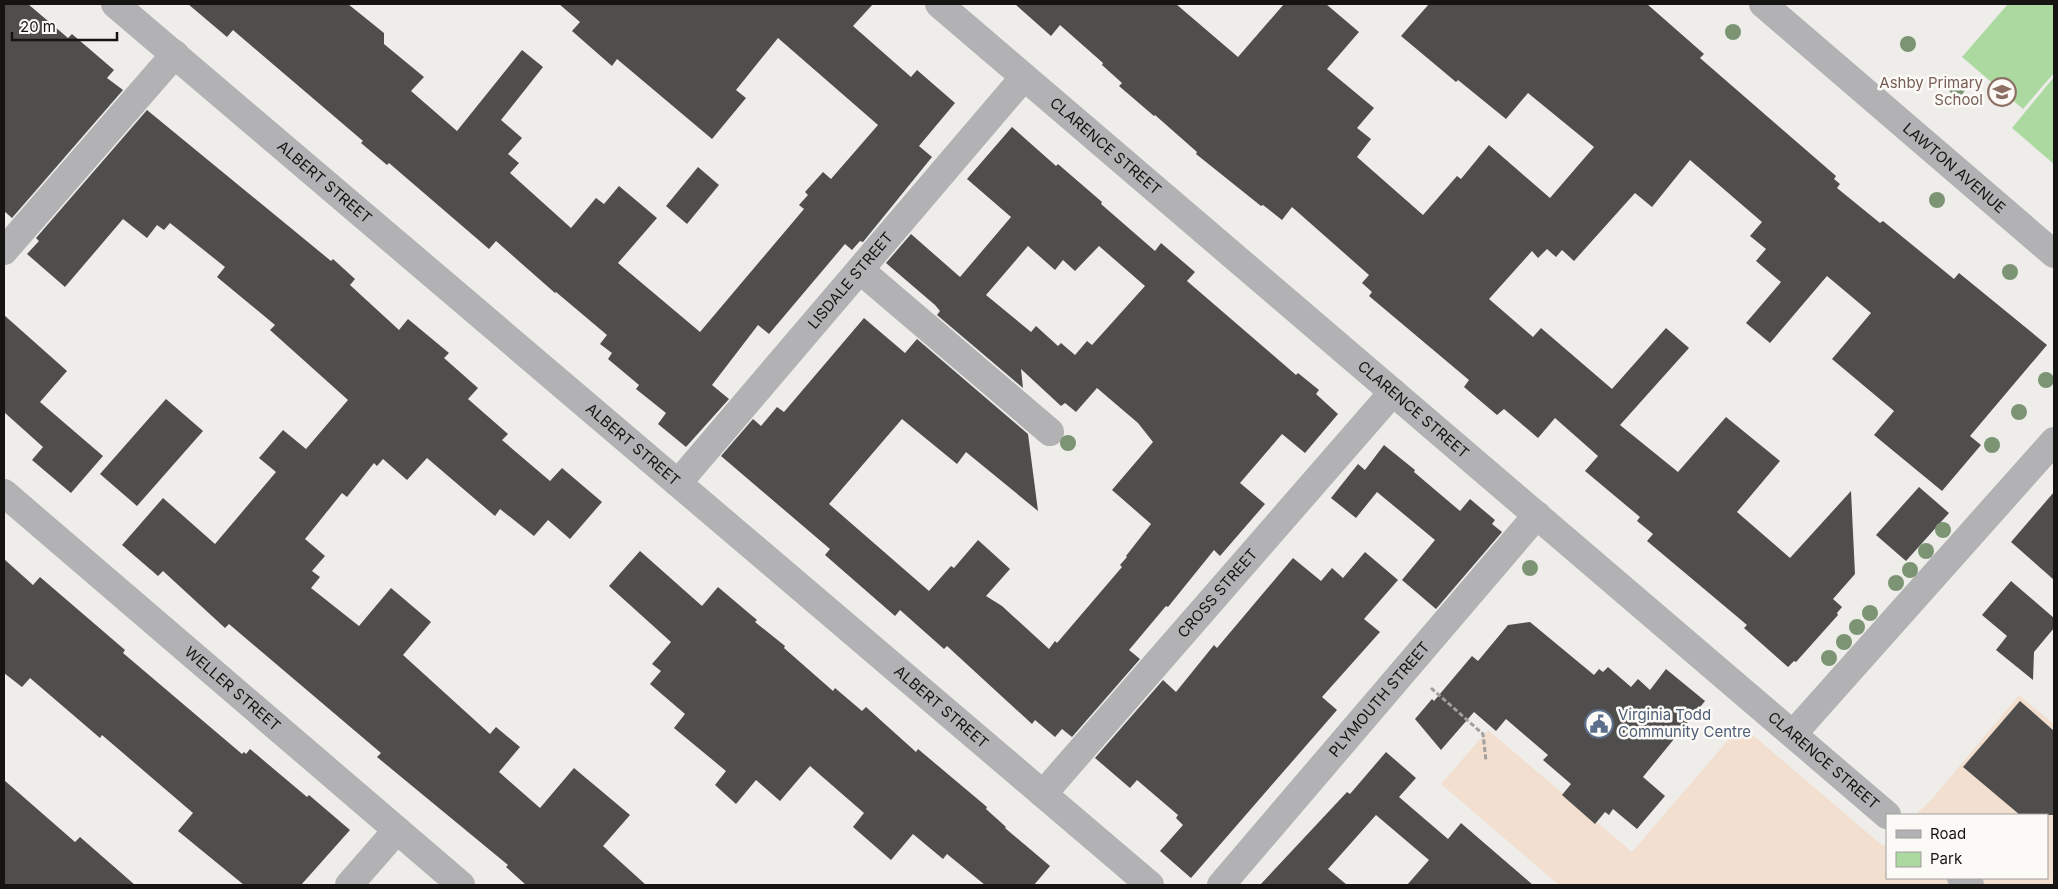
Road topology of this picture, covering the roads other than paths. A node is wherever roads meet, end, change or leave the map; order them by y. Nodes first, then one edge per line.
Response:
1 (115, 4) edge
2 (939, 4) edge
3 (1764, 4) edge
4 (175, 54) junction
5 (1024, 76) junction
6 (4, 251) edge
7 (2054, 254) edge
8 (860, 270) junction
9 (1393, 392) junction
10 (1050, 432) dead end
11 (2054, 441) edge
12 (678, 483) junction
13 (4, 493) edge
14 (1537, 515) junction
15 (1793, 734) junction
16 (1043, 794) junction
17 (1887, 814) edge
18 (397, 830) junction
19 (349, 885) edge
20 (461, 885) edge
21 (1150, 885) edge
22 (1222, 885) edge

1 - 4 street, ALBERT STREET
2 - 5 street, CLARENCE STREET
3 - 7 street, LAWTON AVENUE
4 - 6 street
4 - 12 street, ALBERT STREET
5 - 8 street, LISDALE STREET
5 - 9 street, CLARENCE STREET
8 - 10 street
8 - 12 street, LISDALE STREET
9 - 14 street, CLARENCE STREET
9 - 16 street, CROSS STREET
11 - 15 street
12 - 16 street, ALBERT STREET
13 - 18 street, WELLER STREET
14 - 15 street, CLARENCE STREET
14 - 22 street, PLYMOUTH STREET
15 - 17 street, CLARENCE STREET
16 - 21 street, ALBERT STREET
18 - 19 street
18 - 20 street, WELLER STREET

